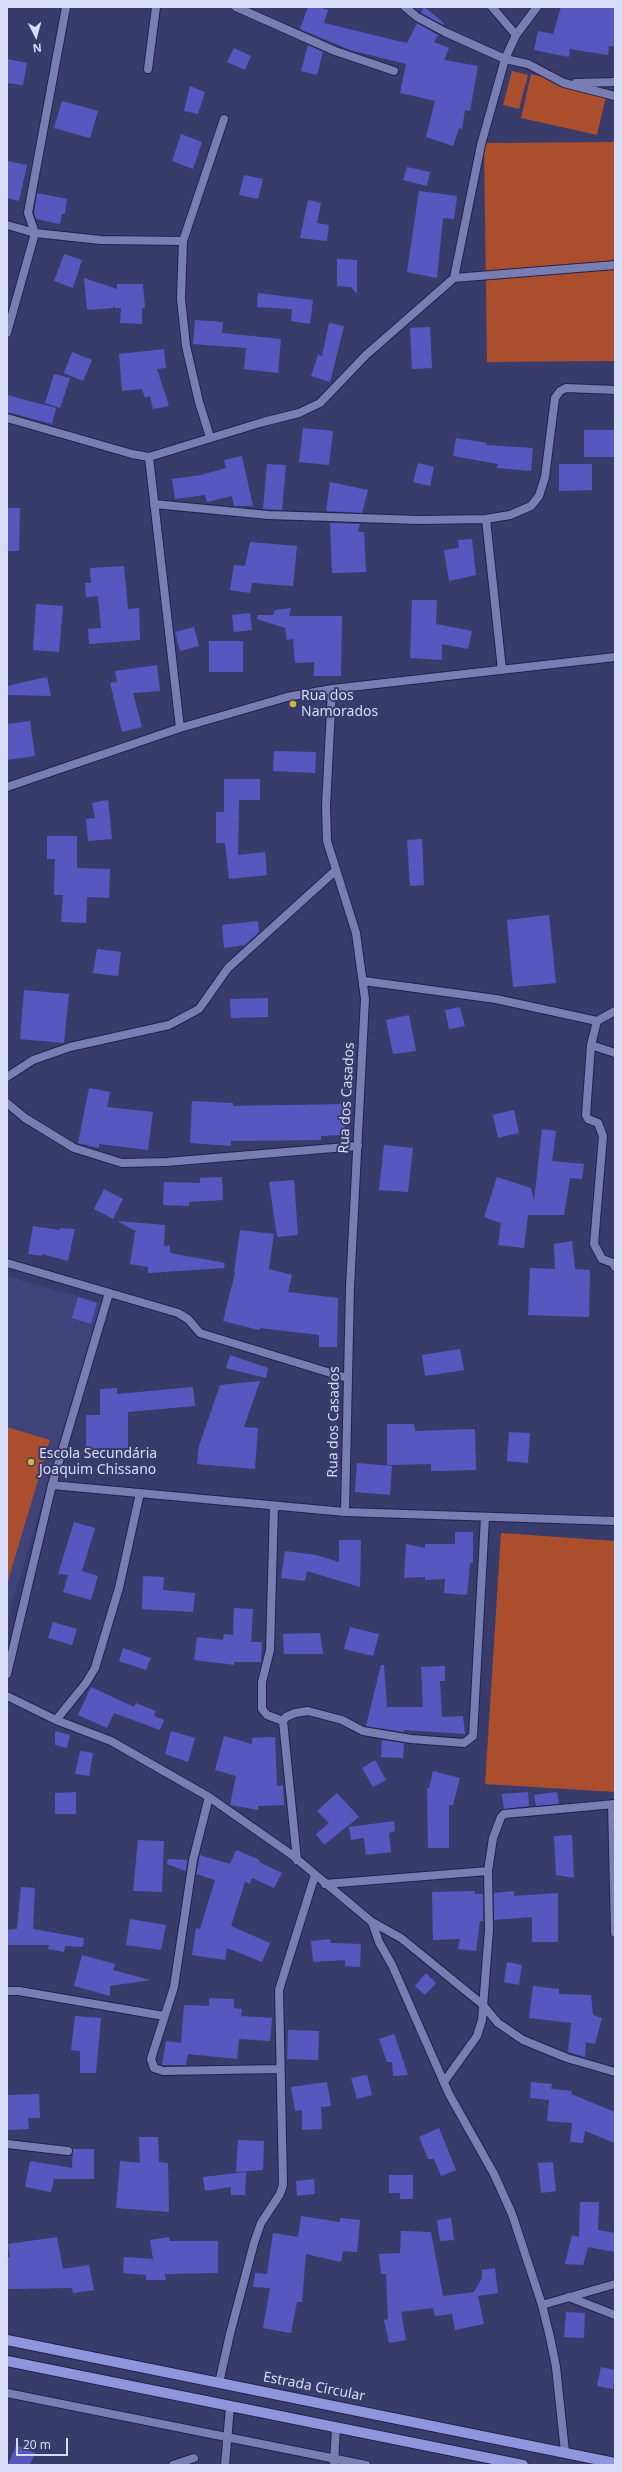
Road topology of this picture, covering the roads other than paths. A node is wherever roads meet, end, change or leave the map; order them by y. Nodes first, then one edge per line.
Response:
1 (66, 7) edge
2 (156, 7) edge
3 (236, 7) edge
4 (405, 7) edge
5 (492, 7) edge
6 (537, 7) edge
7 (516, 35) junction
8 (505, 59) junction
9 (148, 69) dead end
10 (394, 71) dead end
11 (615, 82) edge
12 (564, 83) junction
13 (615, 96) edge
14 (224, 119) dead end
15 (7, 225) edge
16 (35, 233) junction
17 (182, 241) junction
18 (615, 264) edge
19 (454, 278) junction
20 (7, 333) edge
21 (615, 390) edge
22 (7, 418) edge
23 (210, 437) junction
24 (149, 456) junction
25 (154, 504) junction
26 (486, 519) junction
27 (615, 657) edge
28 (502, 670) junction
29 (332, 689) junction
30 (180, 728) junction
31 (7, 787) edge
32 (335, 871) junction
33 (364, 981) junction
34 (615, 1012) edge
35 (597, 1021) junction
36 (591, 1045) junction
37 (615, 1053) edge
38 (7, 1077) edge
39 (7, 1103) edge
40 (358, 1146) junction
41 (7, 1262) edge
42 (615, 1267) edge
43 (108, 1293) junction
44 (348, 1378) junction
45 (52, 1485) junction
46 (140, 1493) junction
47 (274, 1506) junction
48 (345, 1512) junction
49 (485, 1517) junction
50 (615, 1520) edge
51 (7, 1674) edge
52 (7, 1696) edge
53 (56, 1720) junction
54 (283, 1721) junction
55 (209, 1798) junction
56 (613, 1804) edge
57 (297, 1860) junction
58 (488, 1870) junction
59 (315, 1875) junction
60 (325, 1884) junction
61 (372, 1922) junction
62 (615, 1934) edge
63 (7, 1991) edge
64 (482, 2004) junction
65 (164, 2016) junction
66 (279, 2069) junction
67 (615, 2072) edge
68 (444, 2082) junction
69 (7, 2144) edge
70 (68, 2150) dead end
71 (615, 2284) edge
72 (569, 2297) junction
73 (542, 2306) junction
74 (615, 2315) edge
75 (7, 2340) edge
76 (7, 2361) edge
77 (219, 2383) junction
78 (7, 2393) edge
79 (230, 2407) junction
80 (336, 2427) junction
81 (226, 2437) junction
82 (565, 2452) junction
83 (194, 2458) dead end
84 (334, 2462) edge
85 (615, 2463) edge
86 (172, 2465) edge
87 (225, 2465) edge
88 (366, 2465) edge
89 (523, 2465) edge

1 - 16 street
2 - 9 street
3 - 10 street
4 - 8 street
5 - 7 street
6 - 7 street
7 - 8 street
8 - 12 street
8 - 19 street
11 - 12 street
12 - 13 street
14 - 17 street
15 - 16 street
16 - 17 street
16 - 20 street
17 - 23 street
18 - 19 street
19 - 23 street
21 - 26 street
22 - 24 street
23 - 24 street
24 - 25 street
25 - 26 street
25 - 30 street
26 - 28 street
27 - 28 street
28 - 29 street
29 - 30 street
29 - 32 street, Rua dos Casados
30 - 31 street
32 - 33 street, Rua dos Casados
32 - 38 street
33 - 35 street
33 - 40 street, Rua dos Casados
34 - 35 street
35 - 36 street
36 - 37 street
36 - 42 street
39 - 40 street
40 - 44 street, Rua dos Casados
41 - 43 street
43 - 44 street
43 - 45 street
44 - 48 street, Rua dos Casados
45 - 46 street
45 - 51 street
46 - 47 street
46 - 53 street
47 - 48 street
47 - 54 street
48 - 49 street
49 - 50 street
49 - 54 street
52 - 53 street
53 - 55 street
54 - 57 street
55 - 57 street
55 - 65 street
56 - 58 street
56 - 62 street
57 - 59 street
58 - 60 street
58 - 64 street
59 - 60 street
59 - 66 street
60 - 61 street
61 - 64 street
61 - 68 street
63 - 65 street
64 - 67 street
64 - 68 street
65 - 66 street
66 - 77 street
68 - 73 street
69 - 70 street
71 - 72 street
72 - 73 street
72 - 74 street
73 - 82 street
75 - 77 main road, Estrada Circular
76 - 79 main road
77 - 82 main road, Estrada Circular
78 - 81 street
79 - 80 main road
79 - 81 street
80 - 84 street
80 - 89 main road
81 - 84 street
81 - 87 street
82 - 85 main road, Estrada Circular
83 - 86 street
84 - 88 street

